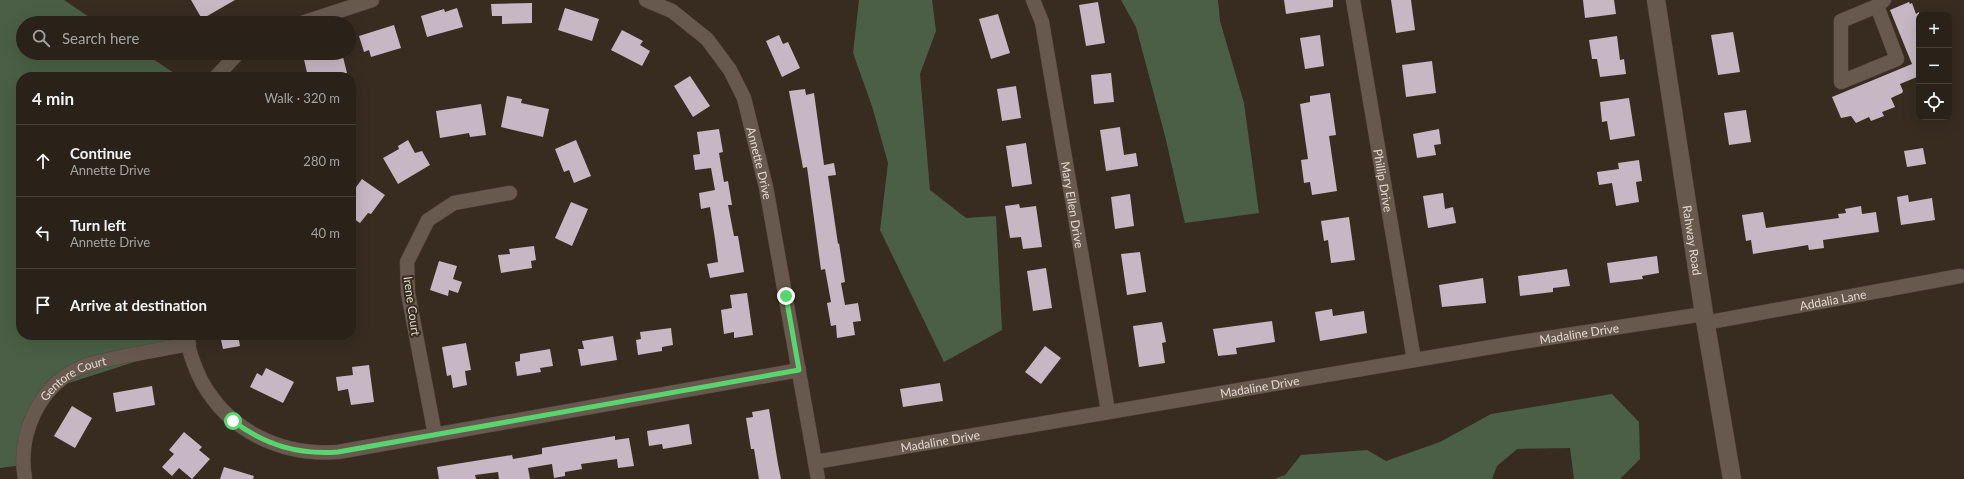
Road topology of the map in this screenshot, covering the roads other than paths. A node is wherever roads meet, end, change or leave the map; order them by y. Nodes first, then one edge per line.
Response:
1 (372, 0) edge
2 (1033, 0) edge
3 (1353, 0) edge
4 (1656, 0) edge
5 (652, 1) edge
6 (1880, 3) edge
7 (323, 16) edge
8 (232, 60) edge
9 (221, 72) edge
10 (510, 194) dead end
11 (1960, 276) dead end
12 (1704, 319) junction
13 (184, 340) edge
14 (188, 340) edge
15 (1414, 360) junction
16 (799, 370) junction
17 (1108, 411) junction
18 (434, 435) junction
19 (815, 462) junction
20 (25, 479) edge
21 (818, 479) edge
22 (1732, 479) edge

1 - 7 street
2 - 17 street, Mary Ellen Drive
3 - 15 street, Phillip Drive
4 - 12 street, Rahway Road
5 - 16 street, Annette Drive
6 - 6 street
8 - 9 street
10 - 18 street, Irene Court
11 - 12 street, Addalia Lane
12 - 15 street, Madaline Drive
12 - 22 street, Rahway Road
13 - 20 street, Gentore Court
14 - 18 street
15 - 17 street, Madaline Drive
16 - 18 street
16 - 19 street, Annette Drive
17 - 19 street, Madaline Drive
19 - 21 street, Annette Drive

